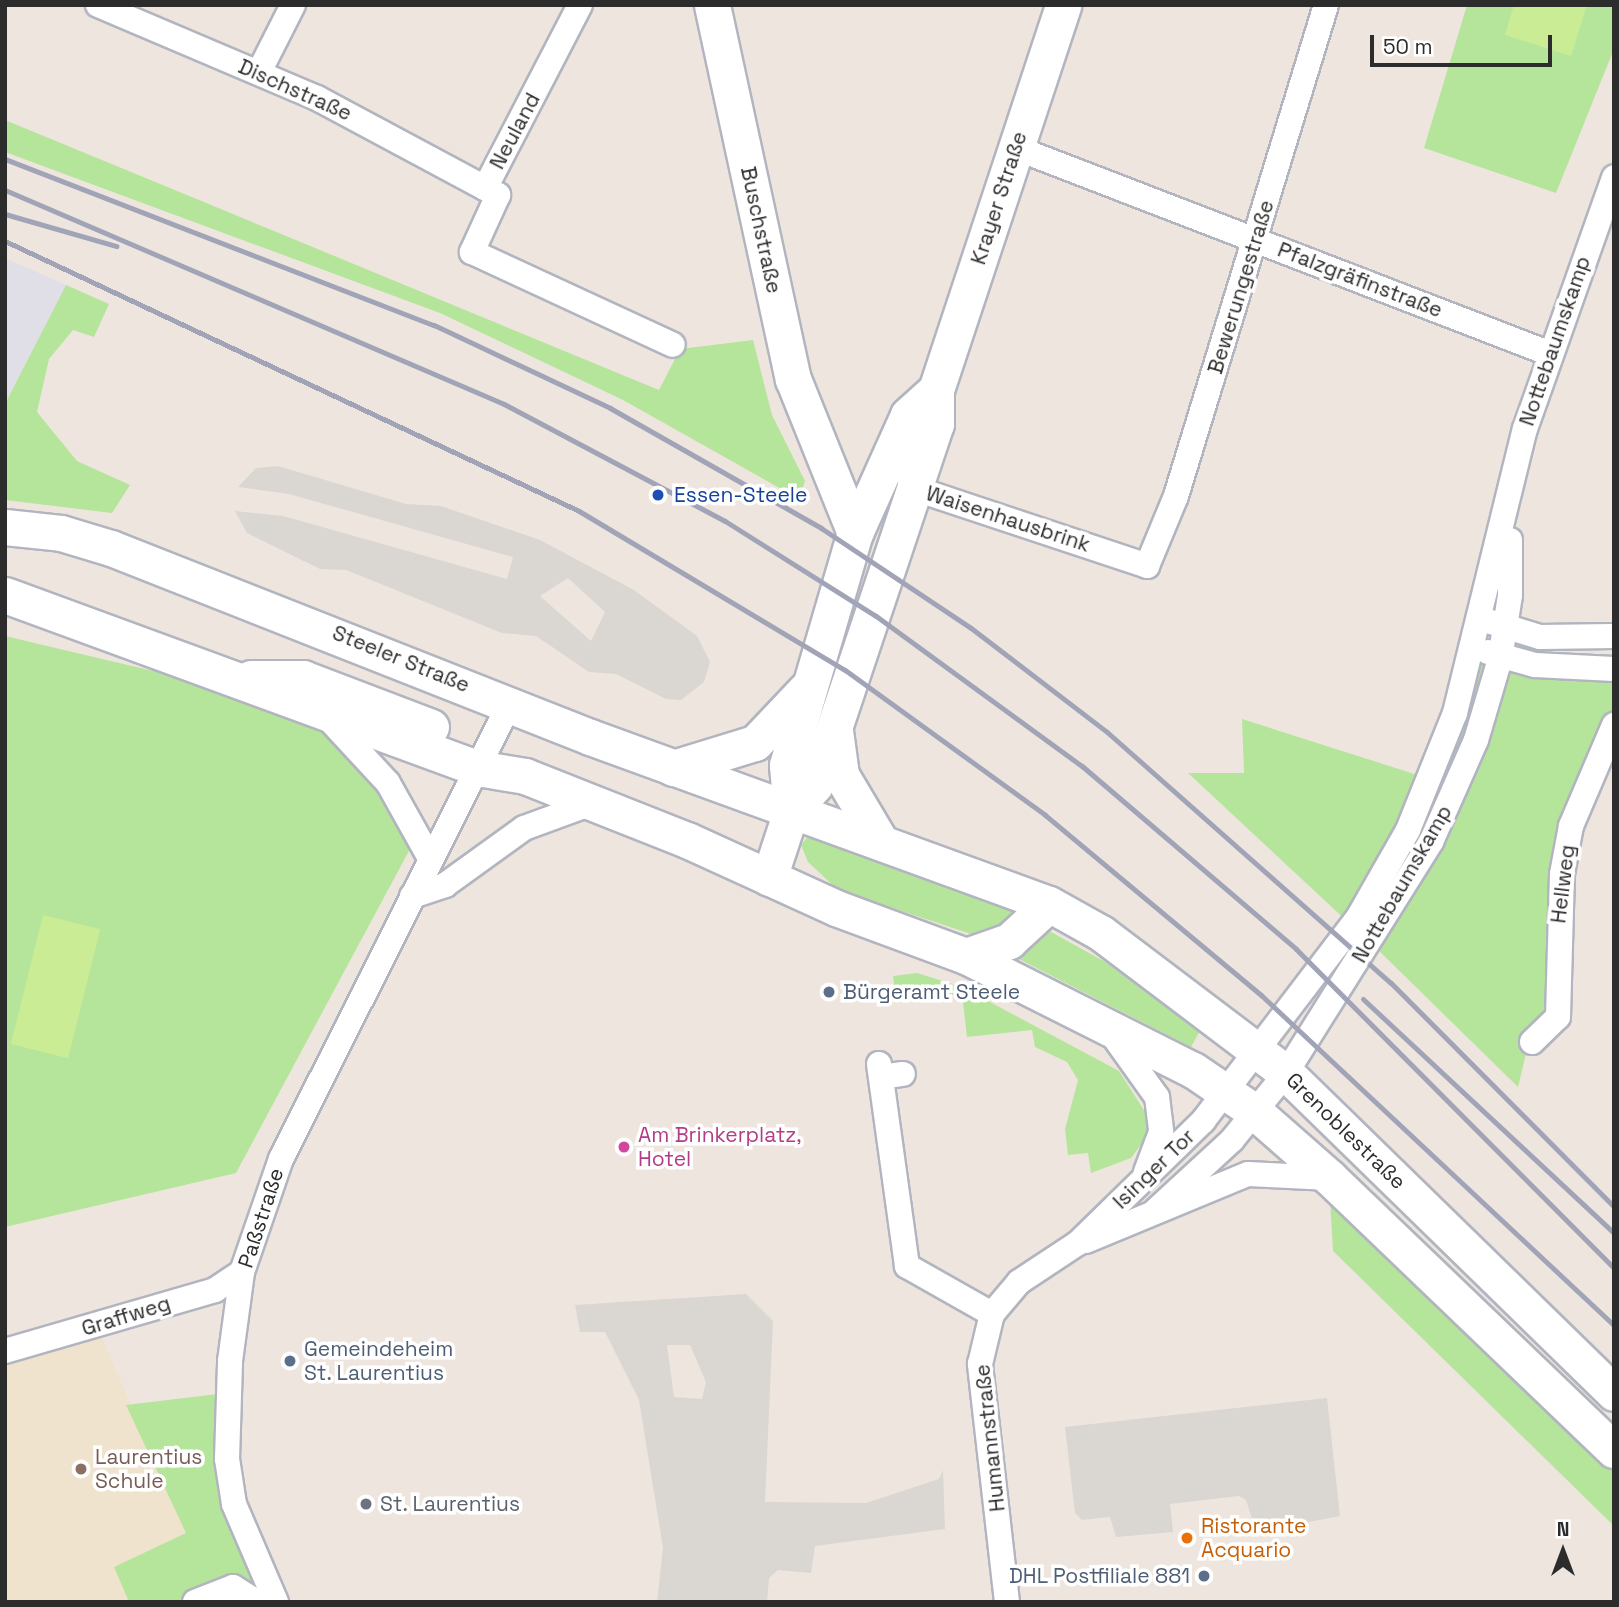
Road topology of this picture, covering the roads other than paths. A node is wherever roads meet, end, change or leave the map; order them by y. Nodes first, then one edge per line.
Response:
1 (98, 5) edge
2 (293, 5) edge
3 (580, 5) edge
4 (712, 5) edge
5 (1063, 5) edge
6 (1326, 5) edge
7 (259, 72) junction
8 (1016, 148) junction
9 (1614, 177) edge
10 (485, 188) junction
11 (1256, 240) junction
12 (673, 345) dead end
13 (1548, 353) junction
14 (936, 390) junction
15 (821, 450) junction
16 (887, 459) junction
17 (913, 488) junction
18 (5, 527) edge
19 (899, 528) junction
20 (855, 533) junction
21 (1147, 566) joint
22 (5, 595) edge
23 (1493, 623) junction
24 (1610, 638) edge
25 (1475, 644) junction
26 (1500, 659) junction
27 (1613, 671) edge
28 (233, 678) junction
29 (815, 679) junction
30 (510, 703) junction
31 (325, 715) junction
32 (834, 721) junction
33 (1614, 725) edge
34 (482, 758) junction
35 (673, 768) junction
36 (592, 803) junction
37 (792, 811) junction
38 (878, 837) junction
39 (431, 860) junction
40 (769, 877) junction
41 (412, 896) junction
42 (1049, 904) junction
43 (966, 956) junction
44 (1102, 1023) junction
45 (1532, 1042) dead end
46 (1258, 1051) junction
47 (888, 1072) dead end
48 (1286, 1073) junction
49 (1225, 1091) junction
50 (1255, 1112) junction
51 (1330, 1178) junction
52 (1143, 1181) junction
53 (1156, 1210) junction
54 (1078, 1243) junction
55 (242, 1272) junction
56 (992, 1314) junction
57 (5, 1351) edge
58 (1614, 1393) edge
59 (1614, 1450) edge
60 (195, 1602) edge
61 (257, 1602) edge
62 (276, 1602) edge
63 (1007, 1602) edge

1 - 7 street, Dischstraße
2 - 7 street
3 - 10 street, Neuland
4 - 15 main road, Buschstraße
5 - 8 main road, Krayer Straße
6 - 11 street, Bewerungestraße
7 - 10 street, Dischstraße
8 - 11 street, Pfalzgräfinstraße
8 - 14 main road, Krayer Straße
9 - 13 street, Nottebaumskamp
10 - 12 street, Neuland
11 - 13 street, Pfalzgräfinstraße
11 - 21 street, Bewerungestraße
13 - 23 street, Nottebaumskamp
14 - 16 main road, Krayer Straße
14 - 17 main road, Krayer Straße
15 - 16 main road
15 - 20 main road, Buschstraße
16 - 17 street, Waisenhausbrink
16 - 19 main road
16 - 20 main road, Krayer Straße
17 - 19 main road, Krayer Straße
17 - 21 street, Waisenhausbrink
18 - 30 main road, Steeler Straße
19 - 32 main road, Krayer Straße
20 - 29 main road, Krayer Straße
22 - 28 main road
23 - 24 street
23 - 25 street, Nottebaumskamp
23 - 26 street, Nottebaumskamp
24 - 27 street
25 - 26 street
25 - 46 street, Nottebaumskamp
26 - 27 street
26 - 48 street, Nottebaumskamp
28 - 31 main road
28 - 34 main road
29 - 35 main road, Krayer Straße
29 - 37 main road, Krayer Straße
30 - 34 street, Paßstraße
30 - 35 main road, Steeler Straße
31 - 34 main road
31 - 39 street
32 - 37 main road, Krayer Straße
32 - 38 main road, Krayer Straße
33 - 45 street, Hellweg
34 - 36 main road
34 - 39 street, Paßstraße
35 - 37 main road, Steeler Straße
36 - 40 main road
36 - 41 street
37 - 38 main road, Grenoblestraße
37 - 40 main road, Krayer Straße
38 - 42 main road, Grenoblestraße
39 - 41 street, Paßstraße
40 - 43 main road
41 - 55 street, Paßstraße
42 - 43 main road
42 - 46 main road, Grenoblestraße
43 - 44 main road
44 - 49 main road
44 - 52 street
46 - 48 main road, Grenoblestraße
46 - 49 street, Nottebaumskamp
47 - 56 street
48 - 50 street, Nottebaumskamp
48 - 58 main road, Grenoblestraße
49 - 50 main road
49 - 52 street, Isinger Tor
50 - 51 main road
50 - 53 street, Isinger Tor
51 - 53 street, Isinger Tor
51 - 59 main road
52 - 54 street, Isinger Tor
53 - 54 street, Isinger Tor
54 - 56 street, Isinger Tor
55 - 57 street, Graffweg
55 - 62 street, Paßstraße
56 - 63 street, Humannstraße
60 - 61 street

